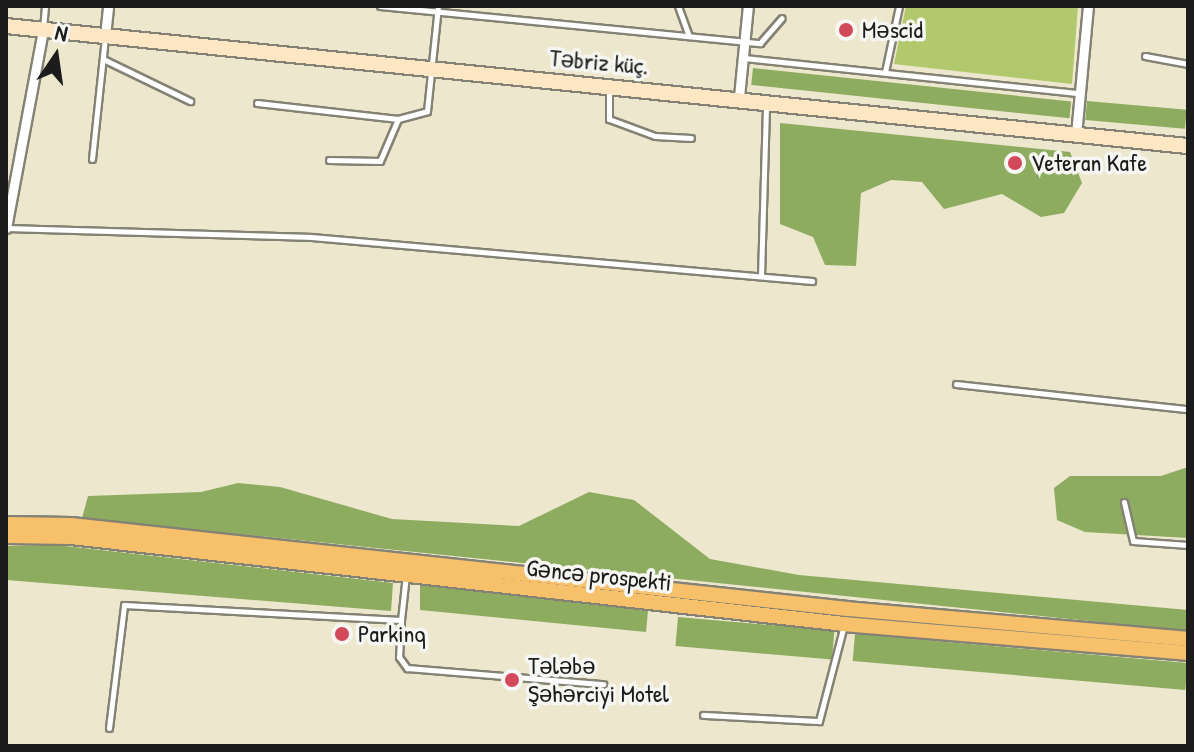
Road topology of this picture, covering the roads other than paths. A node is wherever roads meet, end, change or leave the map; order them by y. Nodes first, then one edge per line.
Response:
1 (45, 6) edge
2 (108, 6) edge
3 (380, 6) edge
4 (678, 6) edge
5 (748, 6) edge
6 (899, 6) edge
7 (1088, 6) edge
8 (438, 9) edge
9 (782, 18) dead end
10 (6, 26) edge
11 (43, 30) junction
12 (105, 36) junction
13 (689, 36) junction
14 (745, 41) junction
15 (1145, 56) dead end
16 (743, 58) junction
17 (103, 59) junction
18 (1188, 64) edge
19 (433, 69) junction
20 (885, 72) junction
21 (609, 85) junction
22 (1079, 93) junction
23 (739, 97) junction
24 (767, 100) junction
25 (190, 101) dead end
26 (257, 103) dead end
27 (398, 119) junction
28 (1076, 135) junction
29 (691, 138) dead end
30 (1188, 146) edge
31 (92, 159) dead end
32 (329, 160) dead end
33 (8, 228) edge
34 (761, 276) junction
35 (812, 281) dead end
36 (956, 384) dead end
37 (1188, 409) edge
38 (1124, 502) dead end
39 (6, 524) edge
40 (6, 536) edge
41 (1188, 545) edge
42 (407, 569) junction
43 (401, 620) junction
44 (844, 624) junction
45 (1188, 639) edge
46 (1188, 653) edge
47 (603, 684) dead end
48 (703, 715) dead end
49 (109, 728) dead end

1 - 11 lane
2 - 12 street
3 - 8 lane
4 - 13 lane
5 - 14 street
6 - 20 lane
7 - 22 street
8 - 13 lane
8 - 19 lane
9 - 14 lane
10 - 11 main road, Təbriz küç.
11 - 12 main road, Təbriz küç.
11 - 33 street
12 - 17 lane
12 - 19 main road, Təbriz küç.
13 - 14 lane
14 - 16 street
15 - 18 lane
16 - 20 lane
16 - 23 street
17 - 25 lane
17 - 31 lane
19 - 21 main road, Təbriz küç.
19 - 27 lane
20 - 22 lane
21 - 23 main road, Təbriz küç.
21 - 29 lane
22 - 28 street
23 - 24 main road, Təbriz küç.
24 - 28 main road, Təbriz küç.
24 - 34 lane
26 - 27 lane
27 - 32 lane
28 - 30 main road, Təbriz küç.
33 - 34 lane
34 - 35 lane
36 - 37 lane
38 - 41 lane
39 - 42 main road, Gəncə prospekti
40 - 42 main road, Gəncə prospekti
42 - 43 lane
42 - 44 main road, Gəncə prospekti
42 - 45 main road, Gəncə prospekti
43 - 47 lane
43 - 49 lane
44 - 46 main road, Gəncə prospekti
44 - 48 lane

